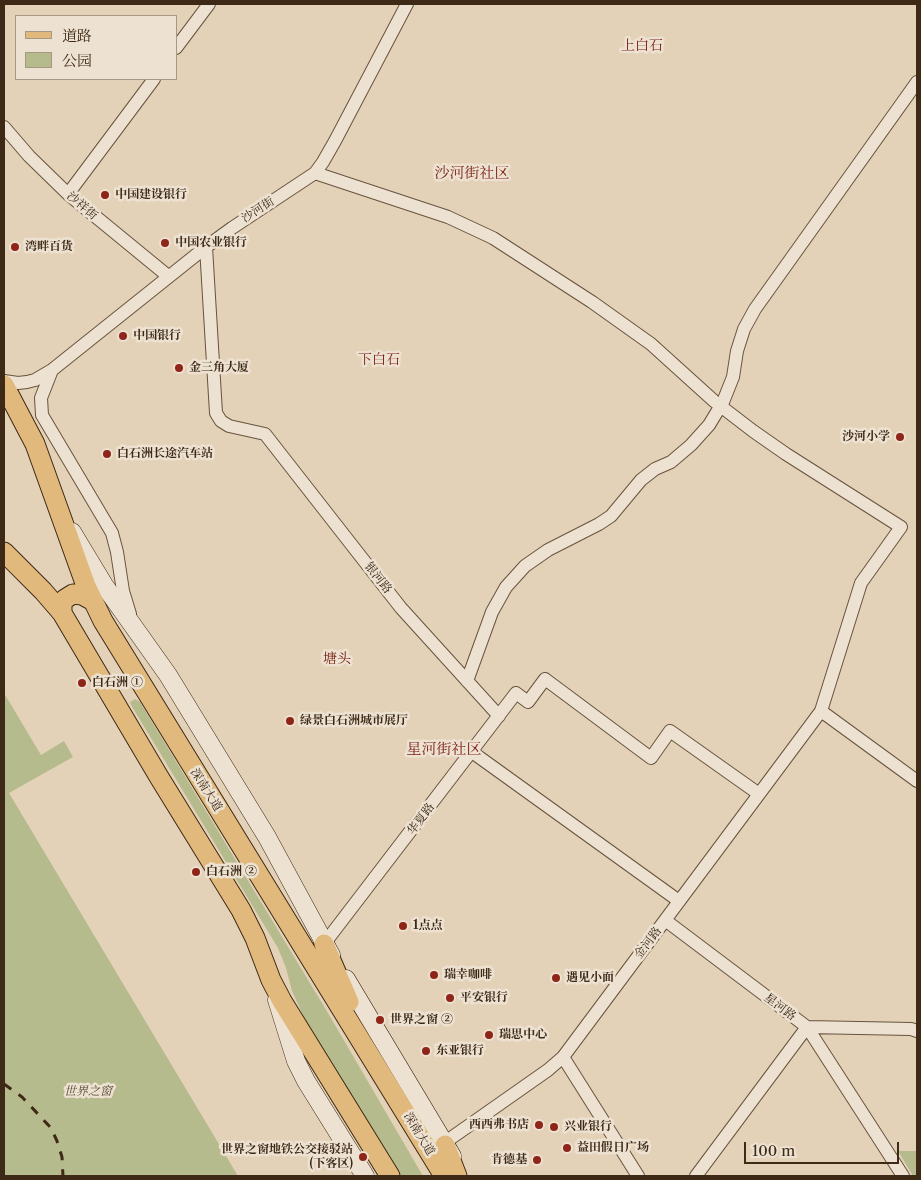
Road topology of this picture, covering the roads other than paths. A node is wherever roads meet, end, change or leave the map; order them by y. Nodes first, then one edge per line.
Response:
1 (210, 4) edge
2 (407, 4) edge
3 (178, 45) edge
4 (153, 80) edge
5 (917, 82) edge
6 (4, 127) edge
7 (315, 173) junction
8 (68, 194) junction
9 (206, 247) junction
10 (168, 276) junction
11 (52, 370) junction
12 (4, 383) edge
13 (721, 406) junction
14 (56, 505) junction
15 (4, 552) edge
16 (93, 602) junction
17 (62, 613) junction
18 (139, 634) junction
19 (467, 681) junction
20 (821, 711) junction
21 (499, 716) junction
22 (472, 752) junction
23 (917, 781) edge
24 (759, 794) junction
25 (678, 901) junction
26 (665, 920) junction
27 (324, 944) junction
28 (271, 980) junction
29 (807, 1027) junction
30 (917, 1031) edge
31 (563, 1057) junction
32 (387, 1080) junction
33 (444, 1144) junction
34 (365, 1176) edge
35 (390, 1176) edge
36 (444, 1176) edge
37 (457, 1176) edge
38 (463, 1176) edge
39 (638, 1176) edge
40 (696, 1176) edge
41 (903, 1176) edge

1 - 3 street
2 - 7 street, 沙河街
4 - 8 street
5 - 13 street
6 - 8 street, 沙祥街
7 - 9 street, 沙河街
7 - 13 street
8 - 10 street, 沙祥街
9 - 10 street, 沙河街
9 - 19 street, 银河路
10 - 11 street, 沙河街
11 - 12 street, 沙河街
11 - 18 street
12 - 14 main road, 深南大道
13 - 19 street
13 - 20 street, 金河路
14 - 16 main road, 深南大道
14 - 18 main road
15 - 17 main road
16 - 17 main road
16 - 32 main road, 深南大道
17 - 28 main road
18 - 27 main road
19 - 21 street, 银河路
20 - 23 street
20 - 24 street, 金河路
21 - 22 street, 华夏路
21 - 24 street, 华夏路
22 - 25 street
22 - 27 street, 华夏路
24 - 25 street, 金河路
25 - 26 street, 金河路
26 - 29 street, 星河路
26 - 31 street, 金河路
27 - 32 main road
27 - 33 main road
28 - 34 main road
28 - 35 main road
29 - 30 street, 星河路
29 - 40 street
29 - 41 street
31 - 33 street, 金河路
31 - 39 street
32 - 36 main road, 深南大道
33 - 37 main road
33 - 38 main road

